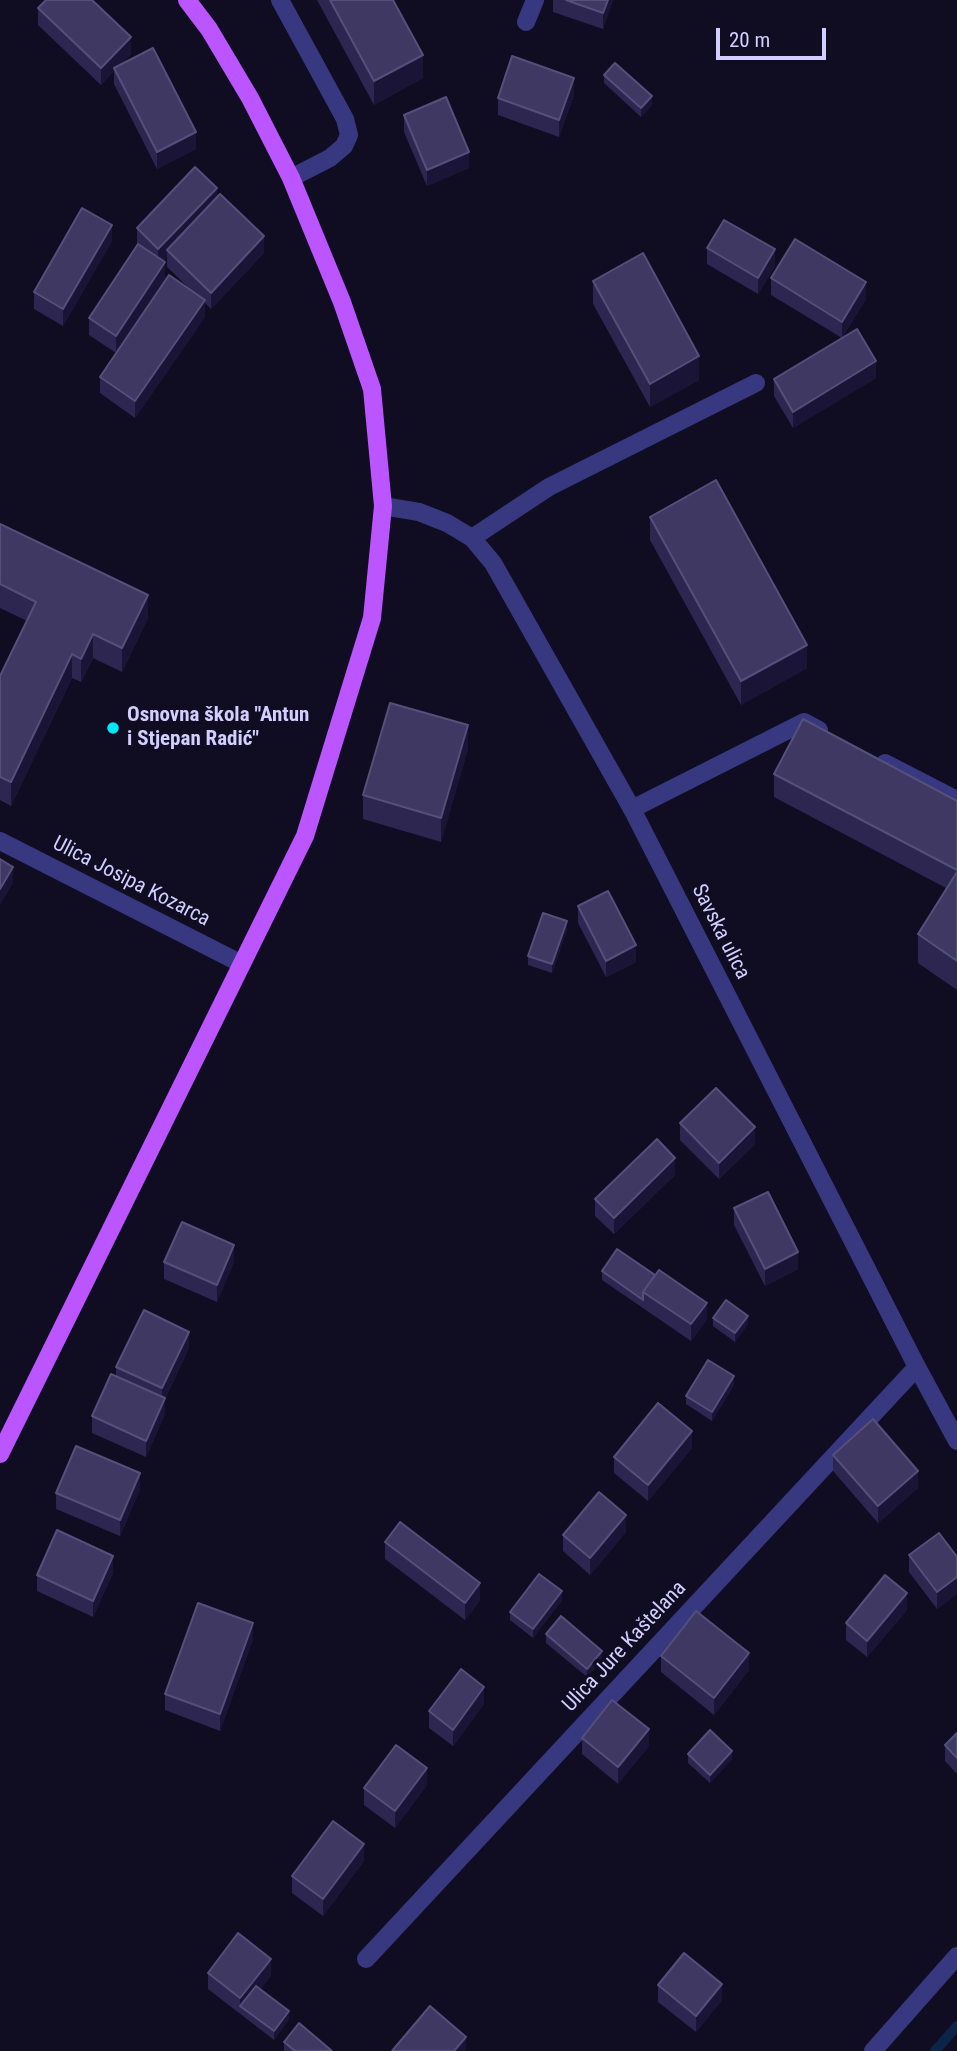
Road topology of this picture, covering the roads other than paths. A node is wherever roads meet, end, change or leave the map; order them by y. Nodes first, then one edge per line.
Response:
1 (187, 0) edge
2 (280, 0) edge
3 (535, 0) edge
4 (526, 22) dead end
5 (291, 178) junction
6 (756, 383) dead end
7 (383, 506) junction
8 (472, 538) junction
9 (839, 740) edge
10 (875, 758) edge
11 (957, 800) edge
12 (632, 809) junction
13 (0, 841) edge
14 (242, 964) junction
15 (917, 1367) junction
16 (957, 1441) edge
17 (0, 1454) edge
18 (957, 1956) edge
19 (366, 1959) dead end
20 (873, 2051) edge

1 - 5 main road
2 - 5 street
3 - 4 street
5 - 7 main road
6 - 8 street
7 - 8 street, Savska ulica
7 - 14 main road
8 - 12 street, Savska ulica
9 - 12 street
10 - 11 street
12 - 15 street, Savska ulica
13 - 14 street, Ulica Josipa Kozarca
14 - 17 main road
15 - 16 street, Savska ulica
15 - 19 street, Ulica Jure Kaštelana
18 - 20 street

